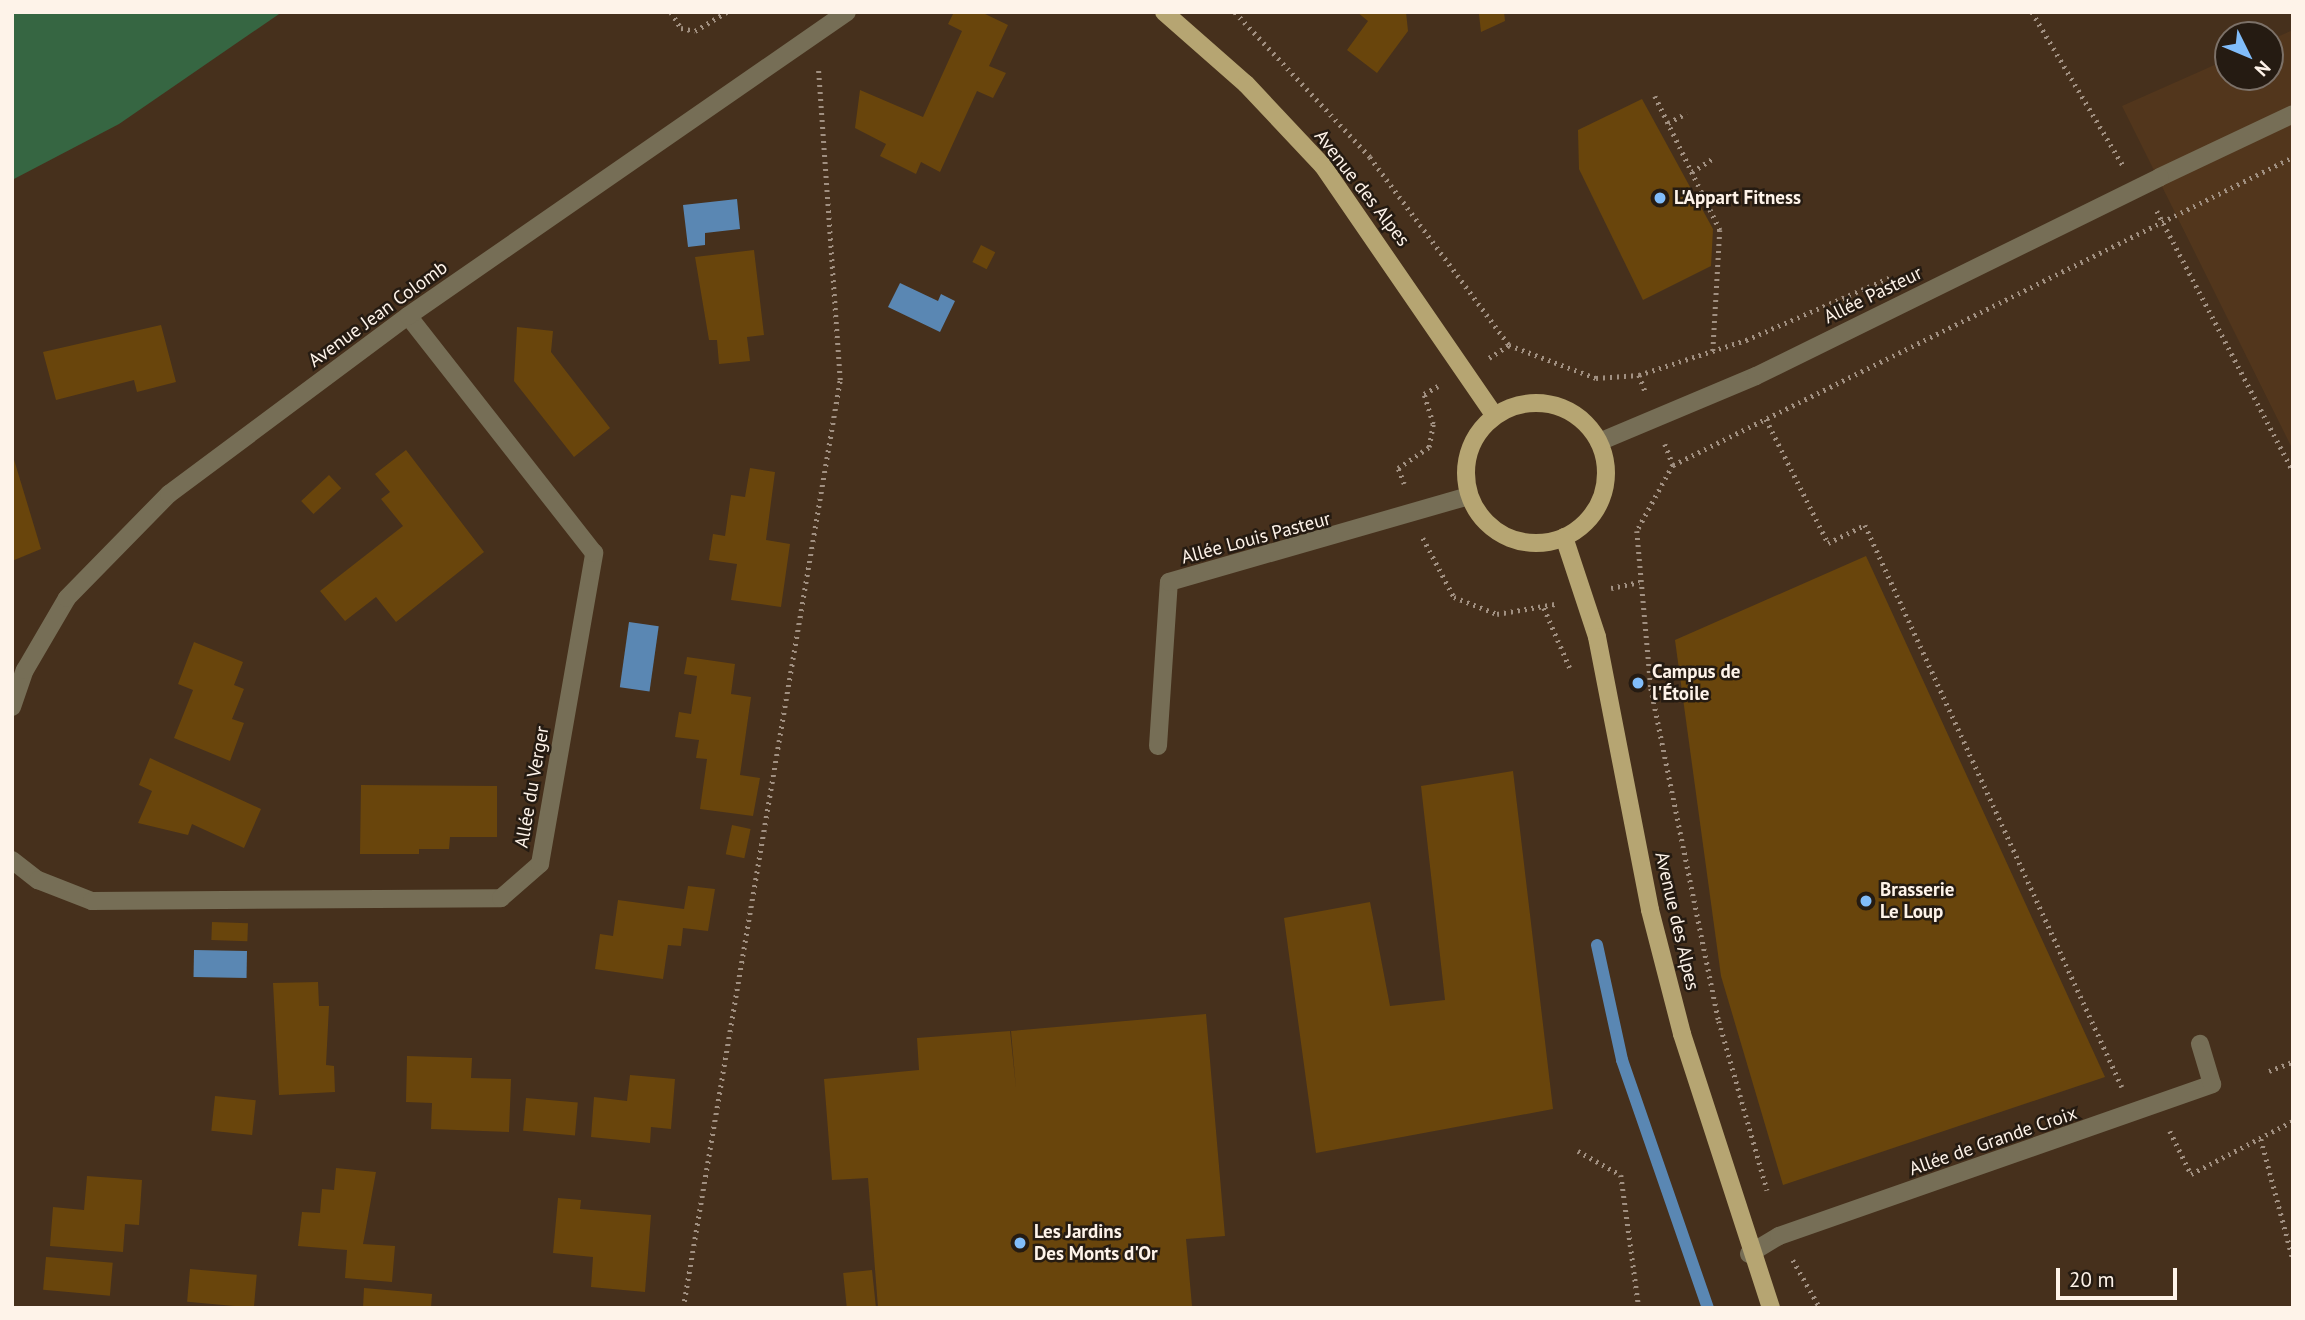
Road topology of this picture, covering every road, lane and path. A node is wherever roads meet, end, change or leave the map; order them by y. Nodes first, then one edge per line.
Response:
1 (671, 12) edge
2 (727, 12) edge
3 (1164, 12) edge
4 (1235, 12) edge
5 (2032, 12) edge
6 (841, 15) edge
7 (816, 35) junction
8 (1655, 96) dead end
9 (1687, 113) dead end
10 (2293, 114) edge
11 (1668, 123) junction
12 (2293, 157) edge
13 (1712, 159) dead end
14 (1692, 172) junction
15 (2140, 187) junction
16 (2162, 220) junction
17 (1841, 295) dead end
18 (408, 316) junction
19 (1508, 345) dead end
20 (1713, 351) junction
21 (1639, 375) dead end
22 (1495, 416) junction
23 (1766, 419) junction
24 (1599, 442) junction
25 (1673, 465) dead end
26 (2293, 471) edge
27 (1469, 496) junction
28 (1564, 537) junction
29 (1639, 582) dead end
30 (19, 666) edge
31 (12, 706) edge
32 (1158, 746) dead end
33 (12, 860) edge
34 (2200, 1044) dead end
35 (2293, 1062) edge
36 (2269, 1071) dead end
37 (2160, 1107) junction
38 (2293, 1121) edge
39 (2261, 1139) junction
40 (1578, 1152) dead end
41 (1779, 1236) junction
42 (1749, 1254) junction
43 (2293, 1259) edge
44 (683, 1308) edge
45 (1639, 1308) edge
46 (1771, 1308) edge
47 (1820, 1308) edge

1 - 2 path
3 - 22 main road, Avenue des Alpes
4 - 19 path
5 - 15 path
6 - 7 street, Avenue Jean Colomb
7 - 18 street, Avenue Jean Colomb
7 - 44 path
8 - 11 path
9 - 11 path
10 - 15 street, Allée Pasteur
11 - 14 path
12 - 16 path
13 - 14 path
14 - 20 path
15 - 16 path
15 - 24 street, Allée Pasteur
16 - 23 path
16 - 26 path
17 - 20 path
18 - 30 street, Avenue Jean Colomb
18 - 33 street, Allée du Verger
20 - 21 path
22 - 24 main road
22 - 27 main road
23 - 25 path
23 - 37 path
24 - 28 main road
27 - 28 main road
27 - 32 street, Allée Louis Pasteur
28 - 42 main road, Avenue des Alpes
29 - 41 path
30 - 31 street, Avenue Jean Colomb
34 - 37 street, Allée de Grande Croix
35 - 36 path
37 - 39 path
37 - 41 street, Allée de Grande Croix
38 - 39 path
39 - 43 path
40 - 45 path
41 - 42 street, Allée de Grande Croix
41 - 47 path
42 - 46 main road, Avenue des Alpes

